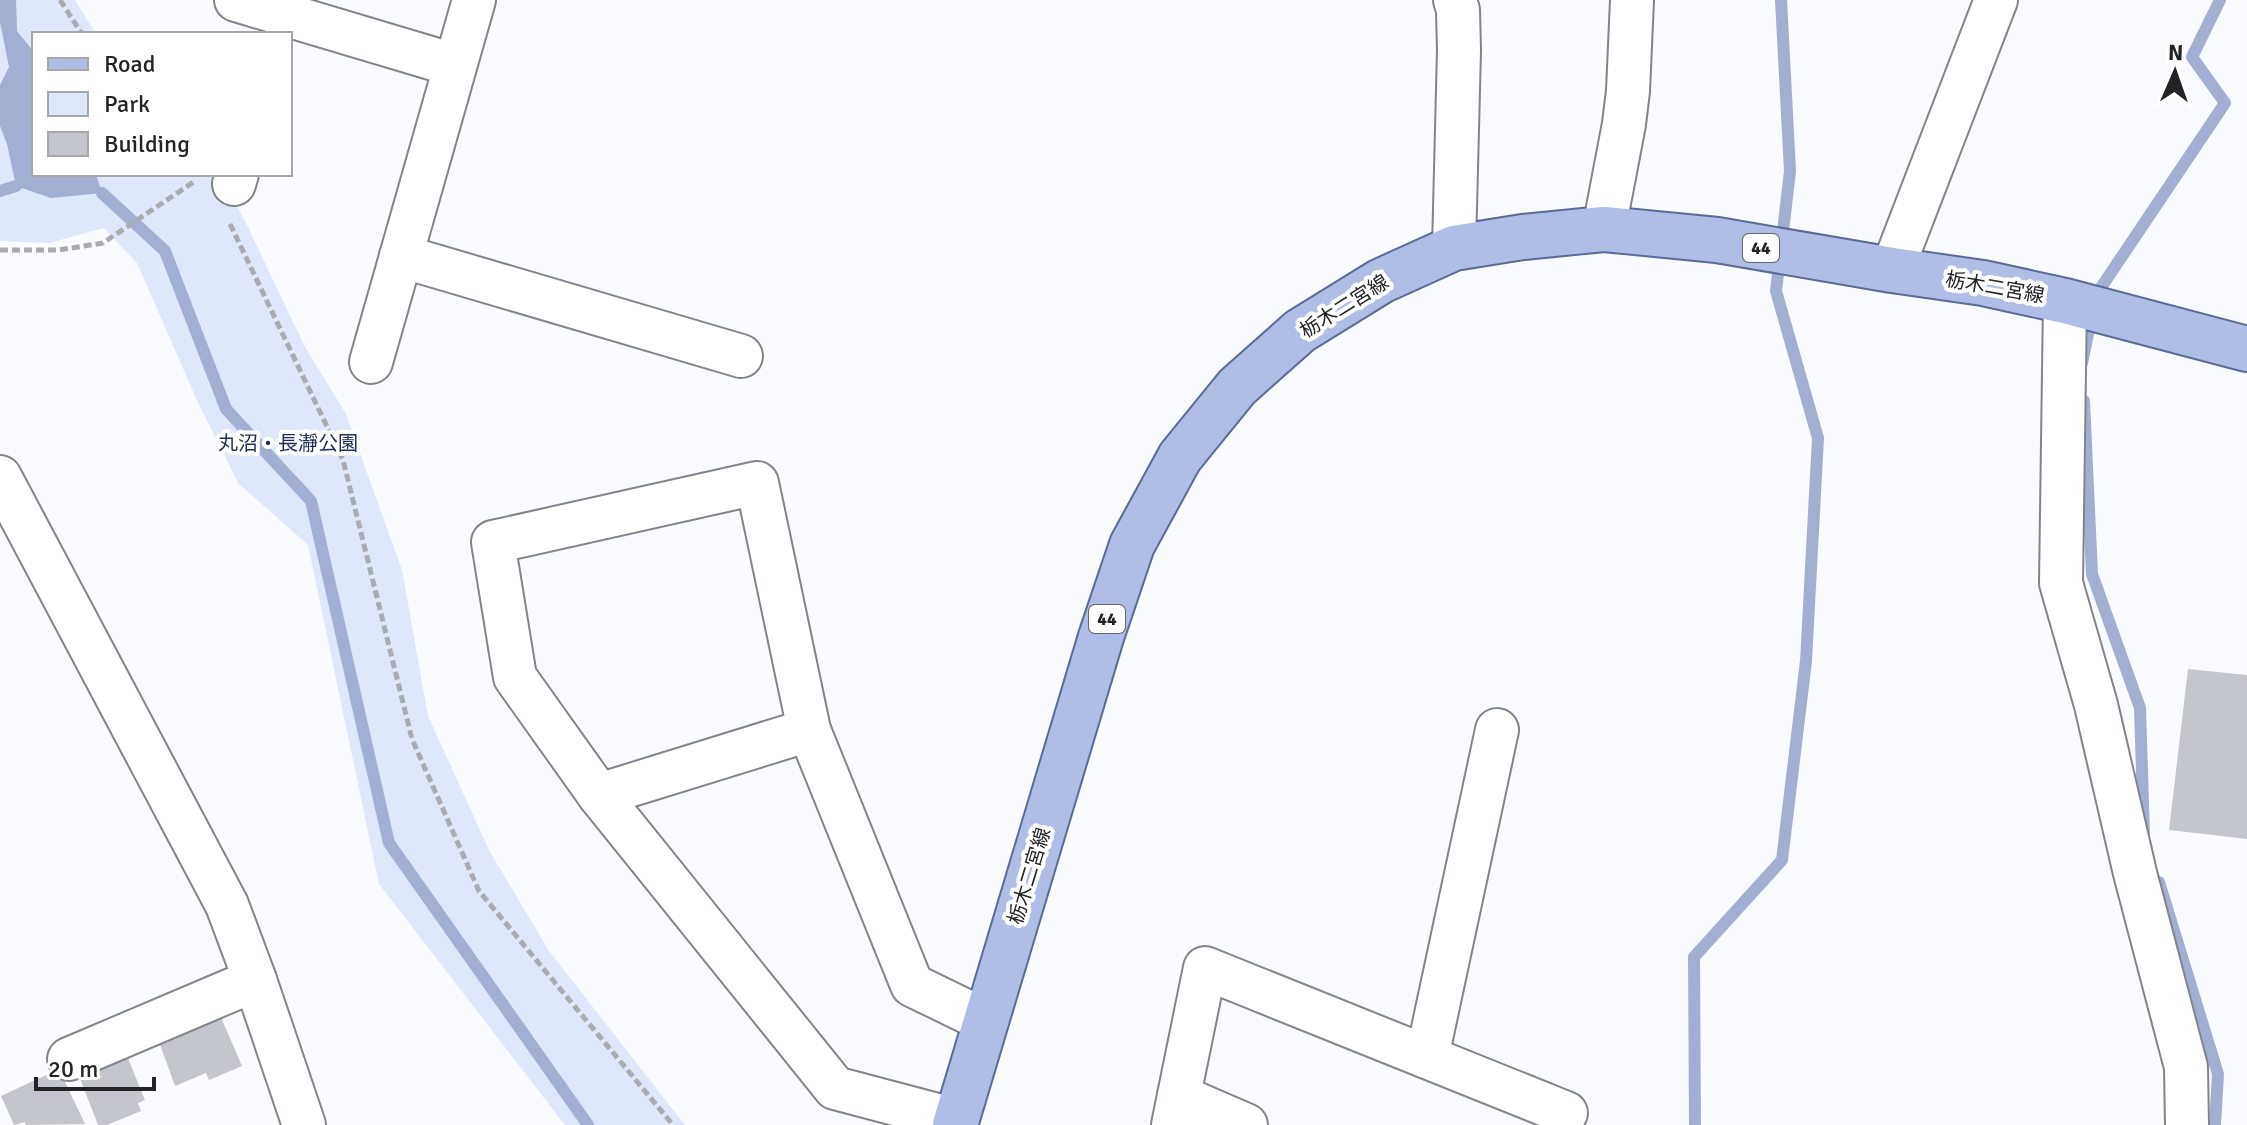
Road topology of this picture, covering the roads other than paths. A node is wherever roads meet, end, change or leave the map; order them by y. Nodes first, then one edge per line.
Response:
1 (236, 0) edge
2 (474, 0) edge
3 (1455, 0) edge
4 (1632, 0) edge
5 (1996, 0) edge
6 (283, 24) edge
7 (454, 65) junction
8 (1604, 229) junction
9 (1454, 248) junction
10 (401, 256) junction
11 (1892, 270) junction
12 (2065, 301) junction
13 (2247, 349) edge
14 (741, 356) dead end
15 (371, 362) dead end
16 (0, 477) edge
17 (809, 730) junction
18 (1497, 730) dead end
19 (599, 795) junction
20 (255, 980) junction
21 (986, 1021) junction
22 (1427, 1057) junction
23 (69, 1059) dead end
24 (1176, 1110) edge
25 (1566, 1113) dead end
26 (956, 1122) edge
27 (304, 1125) edge
28 (1246, 1125) edge
29 (2187, 1125) edge

1 - 6 street
2 - 7 street
3 - 9 street
4 - 8 street
5 - 11 street
6 - 7 street
7 - 10 street
8 - 9 main road, 栃木二宮線 / 44
8 - 11 main road, 栃木二宮線 / 44
9 - 21 main road, 栃木二宮線 / 44
10 - 14 street
10 - 15 street
11 - 12 main road, 栃木二宮線 / 44
12 - 13 main road, 栃木二宮線 / 44
12 - 29 street
16 - 20 street
17 - 19 street
17 - 19 street
17 - 21 street
18 - 22 street
19 - 26 street
20 - 23 street
20 - 27 street
21 - 26 main road, 栃木二宮線 / 44
22 - 24 street
22 - 25 street
24 - 28 street

